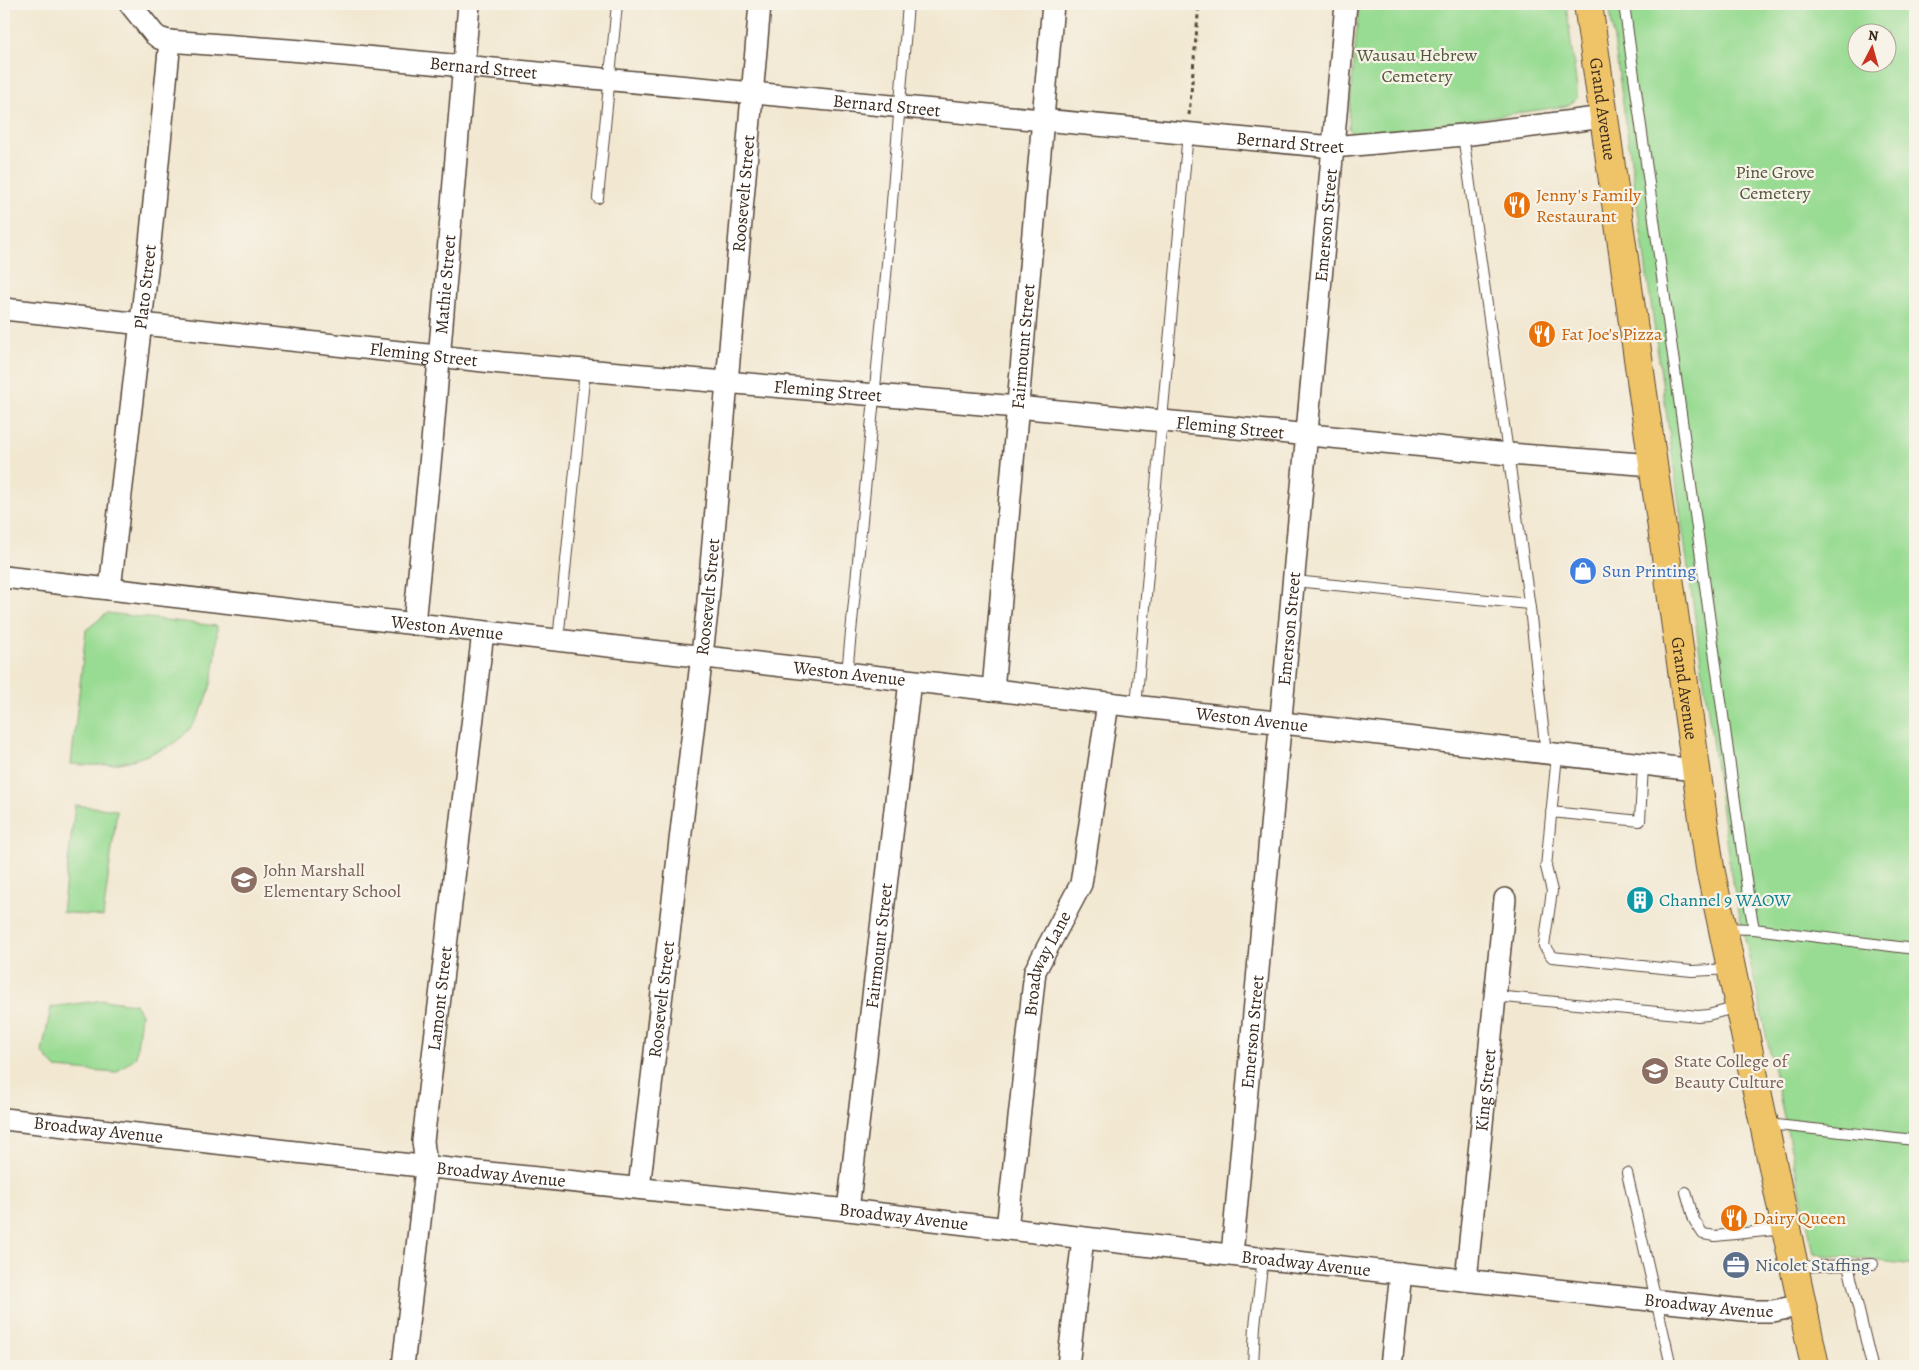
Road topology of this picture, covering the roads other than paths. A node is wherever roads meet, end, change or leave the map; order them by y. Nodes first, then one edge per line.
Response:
1 (130, 4) edge
2 (469, 4) edge
3 (617, 4) edge
4 (760, 4) edge
5 (908, 4) edge
6 (1053, 4) edge
7 (1346, 4) edge
8 (1588, 4) edge
9 (1624, 4) edge
10 (170, 41) junction
11 (464, 66) junction
12 (609, 80) junction
13 (752, 93) junction
14 (898, 107) junction
15 (1604, 117) junction
16 (1042, 120) junction
17 (1188, 133) junction
18 (1463, 135) junction
19 (1333, 147) junction
20 (598, 198) dead end
21 (4, 309) edge
22 (140, 324) junction
23 (440, 357) junction
24 (585, 370) junction
25 (726, 383) junction
26 (874, 395) junction
27 (1017, 407) junction
28 (1161, 421) junction
29 (1306, 434) junction
30 (1509, 454) junction
31 (1653, 465) junction
32 (4, 577) edge
33 (1294, 581) junction
34 (110, 589) junction
35 (1529, 604) junction
36 (414, 624) junction
37 (483, 632) junction
38 (558, 641) junction
39 (702, 657) junction
40 (847, 673) junction
41 (910, 681) junction
42 (993, 690) junction
43 (1108, 703) junction
44 (1136, 706) junction
45 (1282, 722) junction
46 (1551, 754) junction
47 (1643, 765) junction
48 (1696, 770) junction
49 (1551, 812) junction
50 (1505, 899) dead end
51 (1722, 928) junction
52 (1754, 929) junction
53 (1915, 949) edge
54 (1731, 968) junction
55 (1495, 996) junction
56 (1739, 1006) junction
57 (4, 1119) edge
58 (1763, 1124) junction
59 (1915, 1140) edge
60 (426, 1166) junction
61 (1628, 1173) dead end
62 (639, 1188) junction
63 (1686, 1192) dead end
64 (848, 1210) junction
65 (1007, 1229) junction
66 (1787, 1229) junction
67 (1083, 1238) junction
68 (1232, 1255) junction
69 (1263, 1258) junction
70 (1848, 1264) junction
71 (1873, 1264) dead end
72 (1795, 1266) junction
73 (1401, 1273) junction
74 (1466, 1280) junction
75 (1657, 1301) junction
76 (1803, 1305) junction
77 (403, 1366) edge
78 (1068, 1366) edge
79 (1253, 1366) edge
80 (1391, 1366) edge
81 (1671, 1366) edge
82 (1815, 1366) edge
83 (1872, 1366) edge

1 - 10 street
2 - 11 street, Mathie Street
3 - 12 lane
4 - 13 street, Roosevelt Street
5 - 14 lane
6 - 16 street, Fairmount Street
7 - 19 street, Emerson Street
8 - 15 main road, Grand Avenue
9 - 52 lane
10 - 11 street, Bernard Street
10 - 22 street, Plato Street
11 - 12 street, Bernard Street
11 - 23 street, Mathie Street
12 - 13 street, Bernard Street
12 - 20 lane
13 - 14 street, Bernard Street
13 - 25 street, Roosevelt Street
14 - 16 street, Bernard Street
14 - 26 lane
15 - 18 street, Bernard Street
15 - 31 main road, Grand Avenue
16 - 17 street, Bernard Street
16 - 27 street, Fairmount Street
17 - 19 street, Bernard Street
17 - 28 lane
18 - 19 street, Bernard Street
18 - 30 lane
19 - 29 street, Emerson Street
21 - 22 street, Fleming Street
22 - 23 street, Fleming Street
22 - 34 street, Plato Street
23 - 24 street, Fleming Street
23 - 36 street, Mathie Street
24 - 25 street, Fleming Street
24 - 38 lane
25 - 26 street, Fleming Street
25 - 39 street, Roosevelt Street
26 - 27 street, Fleming Street
26 - 40 lane
27 - 28 street, Fleming Street
27 - 42 street, Fairmount Street
28 - 29 street, Fleming Street
28 - 44 lane
29 - 30 street, Fleming Street
29 - 33 street, Emerson Street
30 - 31 street, Fleming Street
30 - 35 lane
31 - 48 main road, Grand Avenue
32 - 34 street, Weston Avenue
33 - 35 lane
33 - 45 street, Emerson Street
34 - 36 street, Weston Avenue
35 - 46 lane
36 - 37 street, Weston Avenue
37 - 38 street, Weston Avenue
37 - 60 street, Lamont Street
38 - 39 street, Weston Avenue
39 - 40 street, Weston Avenue
39 - 62 street, Roosevelt Street
40 - 41 street, Weston Avenue
41 - 42 street, Weston Avenue
41 - 64 street, Fairmount Street
42 - 43 street, Weston Avenue
43 - 44 street, Weston Avenue
43 - 65 street, Broadway Lane
44 - 45 street, Weston Avenue
45 - 46 street, Weston Avenue
45 - 68 street, Emerson Street
46 - 47 street, Weston Avenue
46 - 49 lane
47 - 48 street, Weston Avenue
47 - 49 lane
48 - 51 main road, Grand Avenue
49 - 54 lane
50 - 55 street, King Street
51 - 52 lane
51 - 54 main road, Grand Avenue
52 - 53 lane
54 - 56 main road, Grand Avenue
55 - 56 lane
55 - 74 street, King Street
56 - 58 main road, Grand Avenue
57 - 60 street, Broadway Avenue
58 - 59 lane
58 - 66 main road, Grand Avenue
60 - 62 street, Broadway Avenue
60 - 77 street, Lamont Street
61 - 75 lane
62 - 64 street, Broadway Avenue
63 - 66 lane
64 - 65 street, Broadway Avenue
65 - 67 street, Broadway Avenue
66 - 72 main road, Grand Avenue
67 - 68 street, Broadway Avenue
67 - 78 street
68 - 69 street, Broadway Avenue
69 - 73 street, Broadway Avenue
69 - 79 lane
70 - 71 lane
70 - 72 lane
70 - 83 lane
72 - 76 main road, Grand Avenue
73 - 74 street, Broadway Avenue
73 - 80 street
74 - 75 street, Broadway Avenue
75 - 76 street, Broadway Avenue
75 - 81 lane
76 - 82 main road, Grand Avenue

